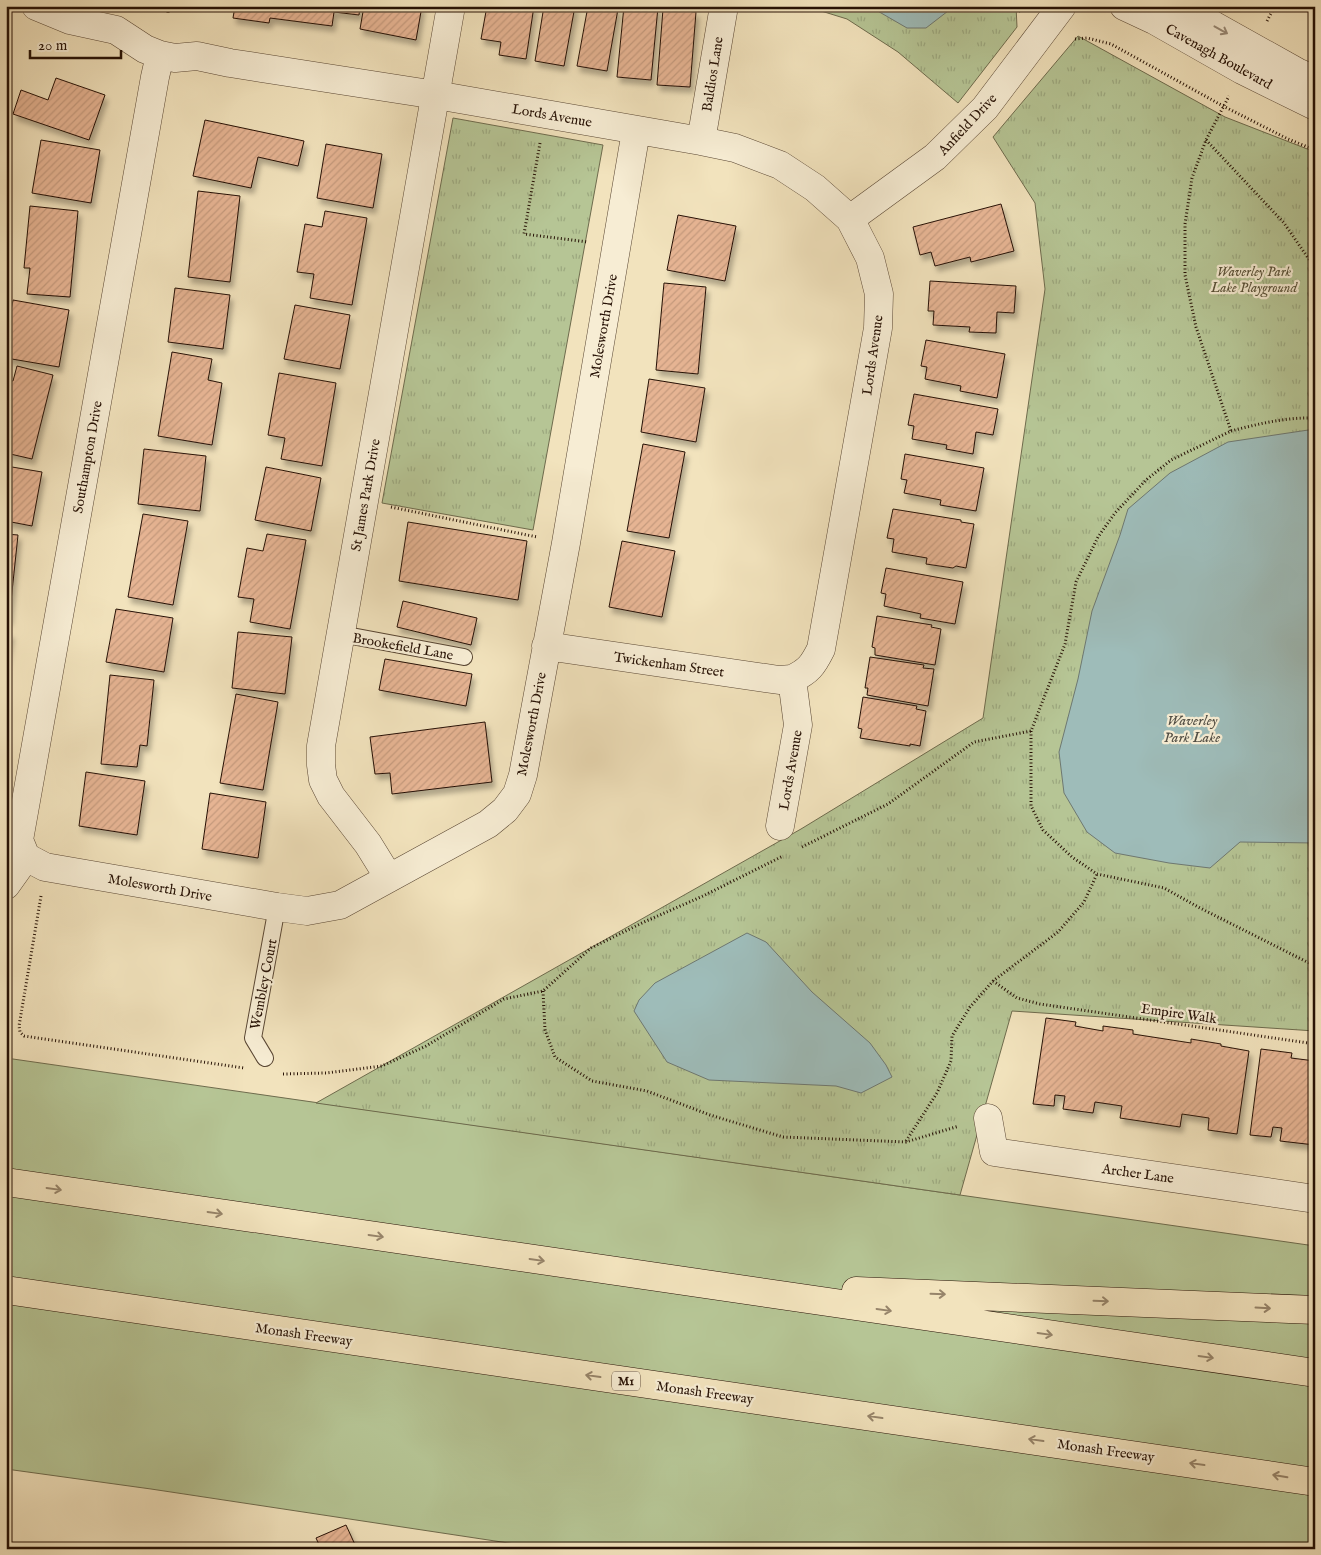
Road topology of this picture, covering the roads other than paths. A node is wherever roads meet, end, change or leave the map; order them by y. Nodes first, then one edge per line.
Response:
1 (36, 6) edge
2 (451, 6) edge
3 (724, 6) edge
4 (1062, 6) edge
5 (1124, 6) edge
6 (1179, 6) edge
7 (157, 66) junction
8 (1315, 80) edge
9 (436, 95) junction
10 (1315, 106) edge
11 (636, 131) junction
12 (701, 141) junction
13 (850, 219) junction
14 (341, 634) junction
15 (546, 646) junction
16 (464, 657) dead end
17 (792, 679) junction
18 (780, 826) dead end
19 (36, 862) junction
20 (389, 878) junction
21 (6, 885) edge
22 (278, 908) junction
23 (265, 1058) dead end
24 (988, 1118) road end
25 (6, 1182) edge
26 (1315, 1199) edge
27 (715, 1286) junction
28 (6, 1290) edge
29 (1315, 1310) edge
30 (1315, 1373) edge
31 (1315, 1482) edge

1 - 7 street
2 - 9 street, St James Park Drive
3 - 12 street, Baldios Lane
4 - 13 street, Anfield Drive
5 - 10 street, Cavenagh Boulevard
6 -> 8 street, Cavenagh Boulevard
7 - 9 street, Lords Avenue
7 - 19 street, Southampton Drive
9 - 11 street, Lords Avenue
9 - 14 street, St James Park Drive
11 - 12 street, Lords Avenue
11 - 15 street, Molesworth Drive
12 - 13 street, Lords Avenue
13 - 17 street, Lords Avenue
14 - 16 lane, Brookefield Lane
14 - 20 street, St James Park Drive
15 - 17 street, Twickenham Street
15 - 20 street, Molesworth Drive
17 - 18 street, Lords Avenue
19 - 21 street
19 - 22 street, Molesworth Drive
20 - 22 street, Molesworth Drive
22 - 23 lane, Wembley Court
24 - 26 street, Archer Lane
25 -> 27 highway
27 -> 29 highway
27 -> 30 highway
31 -> 28 highway, Monash Freeway / M1

